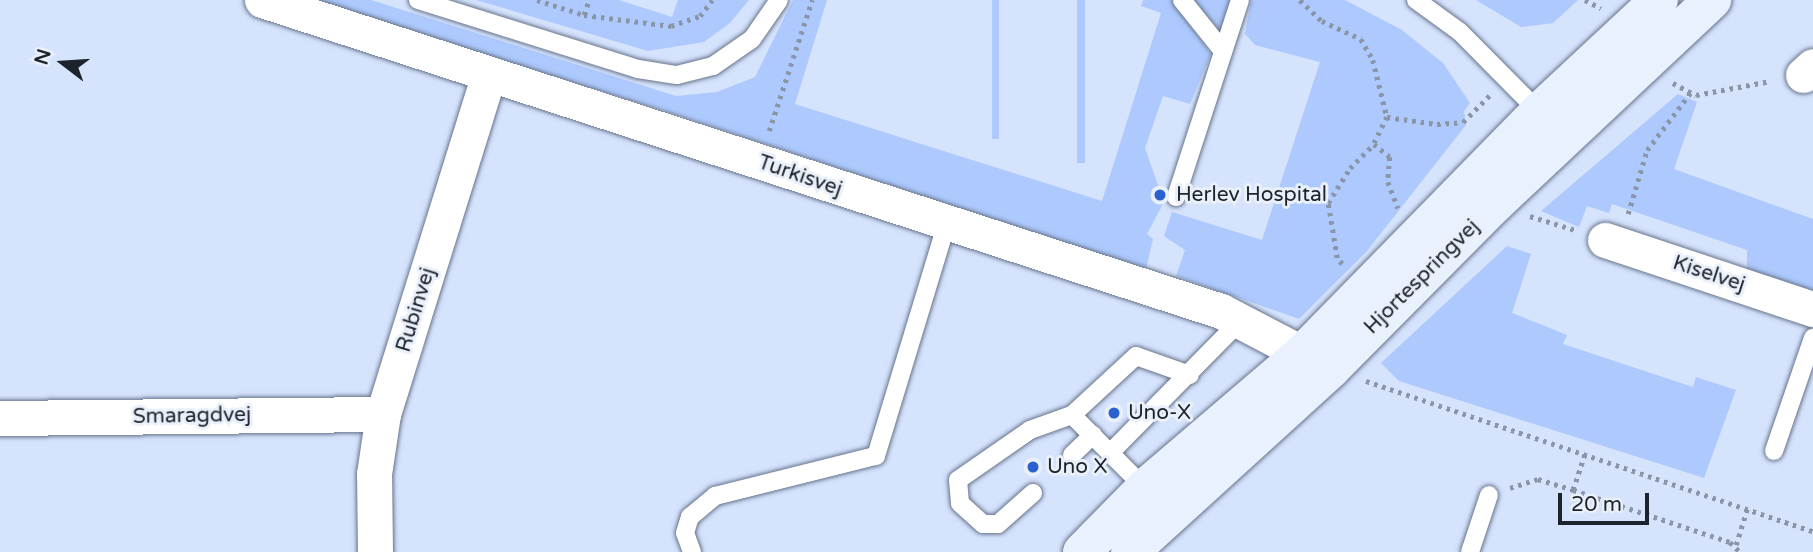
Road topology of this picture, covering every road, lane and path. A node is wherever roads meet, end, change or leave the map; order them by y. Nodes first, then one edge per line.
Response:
1 (262, 0) edge
2 (418, 0) edge
3 (537, 0) edge
4 (589, 0) edge
5 (712, 0) edge
6 (779, 0) edge
7 (812, 0) edge
8 (1182, 0) edge
9 (1240, 0) edge
10 (1300, 0) edge
11 (1416, 0) edge
12 (1659, 0) edge
13 (1712, 0) edge
14 (584, 15) junction
15 (1222, 51) junction
16 (1808, 70) edge
17 (489, 74) junction
18 (1506, 79) junction
19 (1673, 83) dead end
20 (1691, 92) junction
21 (1387, 117) junction
22 (1552, 125) junction
23 (1374, 144) junction
24 (759, 162) junction
25 (1176, 197) dead end
26 (1495, 204) junction
27 (946, 225) junction
28 (1424, 232) junction
29 (1612, 243) junction
30 (1367, 291) junction
31 (1813, 309) edge
32 (1242, 319) junction
33 (1813, 338) edge
34 (1317, 361) junction
35 (1190, 375) junction
36 (383, 414) junction
37 (1072, 415) junction
38 (0, 418) edge
39 (1093, 435) junction
40 (1774, 452) dead end
41 (1110, 453) junction
42 (1585, 454) junction
43 (1072, 456) dead end
44 (1145, 488) junction
45 (1573, 490) junction
46 (1033, 493) dead end
47 (1489, 495) joint
48 (1747, 509) junction
49 (1813, 531) edge
50 (1735, 545) junction
51 (374, 552) edge
52 (692, 552) edge
53 (1066, 552) edge
54 (1082, 552) edge
55 (1130, 552) edge
56 (1470, 552) edge
57 (1740, 552) edge

1 - 17 street, Turkisvej
2 - 6 lane
3 - 14 path
4 - 14 path
5 - 14 path
7 - 24 path
8 - 15 lane
9 - 15 lane
10 - 21 path
11 - 18 lane
12 - 22 street, Hjortespringvej
13 - 22 street, Hjortespringvej
15 - 25 lane
16 - 20 path
17 - 24 street, Turkisvej
17 - 36 street, Rubinvej
18 - 21 path
18 - 22 lane
19 - 20 path
20 - 29 path
21 - 23 path
22 - 26 street, Hjortespringvej
22 - 28 street, Hjortespringvej
23 - 28 path
23 - 30 path
24 - 27 street, Turkisvej
26 - 29 path
26 - 34 street, Hjortespringvej
27 - 32 street, Turkisvej
27 - 52 lane
28 - 30 street, Hjortespringvej
29 - 31 street, Kiselvej
30 - 34 street, Hjortespringvej
32 - 34 street, Turkisvej
32 - 35 lane
33 - 40 lane
34 - 42 path
34 - 44 street, Hjortespringvej
34 - 55 street, Hjortespringvej
35 - 37 lane
35 - 41 lane
36 - 38 street, Smaragdvej
36 - 51 street, Rubinvej
37 - 39 lane
37 - 46 lane
39 - 41 lane
39 - 43 lane
41 - 44 lane
42 - 45 path
42 - 48 path
44 - 53 street
44 - 54 street, Hjortespringvej
45 - 47 path
45 - 50 path
47 - 56 lane
48 - 49 path
48 - 50 path
50 - 57 path

